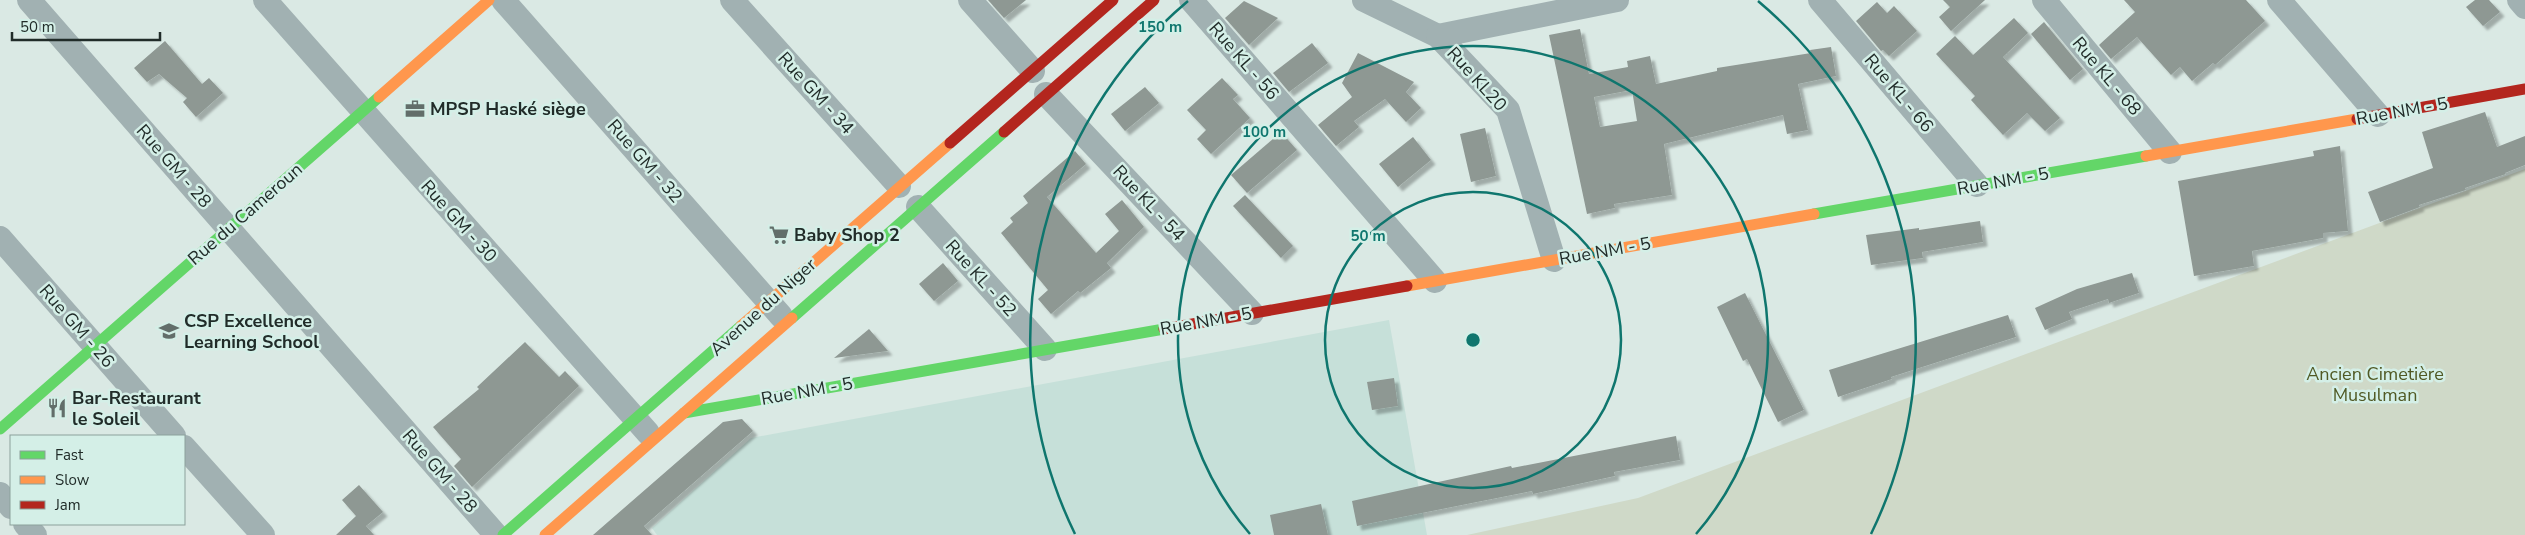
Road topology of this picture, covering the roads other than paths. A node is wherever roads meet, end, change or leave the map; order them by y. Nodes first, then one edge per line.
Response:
1 (29, 0) edge
2 (265, 0) edge
3 (489, 0) edge
4 (503, 0) edge
5 (732, 0) edge
6 (970, 0) edge
7 (1113, 0) edge
8 (1154, 0) edge
9 (1191, 0) edge
10 (1364, 0) edge
11 (1617, 0) edge
12 (2044, 0) edge
13 (2279, 0) edge
14 (2519, 0) edge
15 (1823, 1) edge
16 (1577, 4) edge
17 (2525, 7) edge
18 (1438, 36) junction
19 (1033, 71) junction
20 (2525, 89) edge
21 (1046, 94) junction
22 (362, 112) junction
23 (2378, 115) junction
24 (2170, 152) junction
25 (1977, 185) junction
26 (899, 186) junction
27 (918, 208) junction
28 (229, 228) junction
29 (0, 238) edge
30 (1554, 260) junction
31 (1435, 281) junction
32 (769, 302) junction
33 (1252, 313) junction
34 (787, 322) junction
35 (94, 346) junction
36 (1045, 350) junction
37 (684, 413) junction
38 (636, 419) junction
39 (0, 429) edge
40 (173, 435) edge
41 (655, 440) junction
42 (185, 448) edge
43 (0, 494) edge
44 (10, 506) edge
45 (26, 525) edge
46 (555, 532) edge
47 (35, 535) edge
48 (263, 535) edge
49 (496, 535) edge
50 (503, 535) edge

1 - 28 street, Rue GM - 28
2 - 22 street, Rue GM - 30
3 - 22 street, Rue du Cameroun
4 - 32 street, Rue GM - 32
5 - 26 street, Rue GM - 34
6 - 19 street
7 - 19 street, Avenue du Niger
8 - 21 street, Avenue du Niger
9 - 31 street, Rue KL - 56
10 - 18 street, Rue KL20
11 - 16 street
12 - 24 street, Rue KL - 68
13 - 23 street
14 - 17 street
15 - 25 street, Rue KL - 66
16 - 18 street
18 - 30 street, Rue KL20
19 - 26 street, Avenue du Niger
20 - 23 street, Rue NM - 5
21 - 27 street, Avenue du Niger
21 - 33 street, Rue KL - 54
22 - 28 street, Rue du Cameroun
22 - 38 street, Rue GM - 30
23 - 24 street, Rue NM - 5
24 - 25 street, Rue NM - 5
25 - 30 street, Rue NM - 5
26 - 32 street, Avenue du Niger
27 - 34 street, Avenue du Niger
27 - 36 street, Rue KL - 52
28 - 35 street, Rue du Cameroun
28 - 49 street, Rue GM - 28
29 - 35 street, Rue GM - 26
30 - 31 street, Rue NM - 5
31 - 33 street, Rue NM - 5
32 - 34 street, Rue GM - 32
32 - 38 street, Avenue du Niger
33 - 36 street, Rue NM - 5
34 - 37 street, Avenue du Niger
35 - 39 street, Rue du Cameroun
35 - 40 street, Rue GM - 26
36 - 37 street, Rue NM - 5
37 - 41 street, Avenue du Niger
38 - 41 street, Rue GM - 30
38 - 50 street, Avenue du Niger
41 - 46 street, Avenue du Niger
42 - 48 street
43 - 44 street
45 - 47 street

